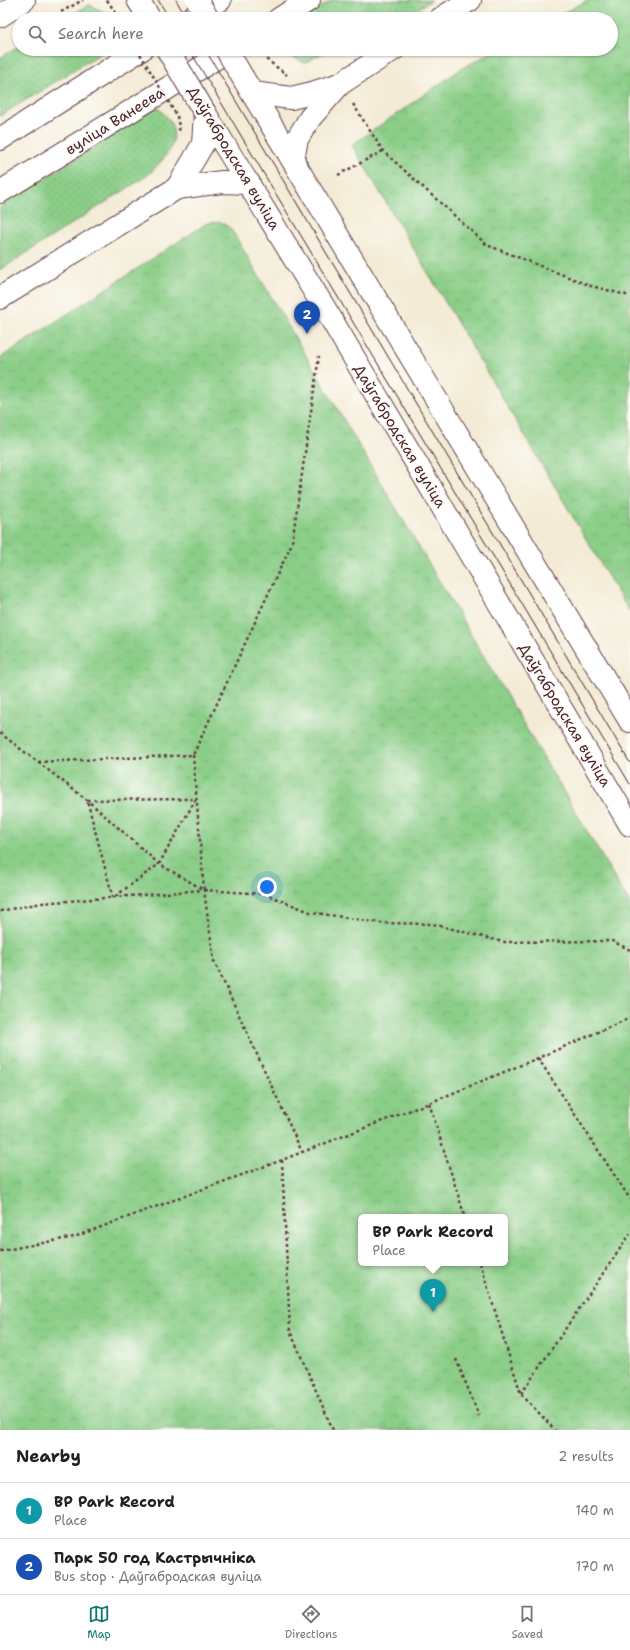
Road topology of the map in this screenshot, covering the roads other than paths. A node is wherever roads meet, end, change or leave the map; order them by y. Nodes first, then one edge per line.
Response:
1 (24, 0) edge
2 (138, 0) edge
3 (197, 0) edge
4 (220, 0) edge
5 (309, 0) edge
6 (470, 0) edge
7 (146, 12) edge
8 (201, 12) edge
9 (204, 12) edge
10 (290, 12) edge
11 (451, 12) edge
12 (0, 16) edge
13 (131, 56) edge
14 (171, 56) edge
15 (220, 56) edge
16 (230, 56) edge
17 (383, 56) edge
18 (340, 84) junction
19 (248, 85) junction
20 (205, 113) junction
21 (0, 139) edge
22 (293, 160) junction
23 (249, 183) junction
24 (177, 188) junction
25 (0, 192) edge
26 (0, 298) edge
27 (630, 721) edge
28 (630, 825) edge

1 - 12 main road
2 - 7 main road
3 - 9 main road, bridge
4 - 8 main road
5 - 10 main road
6 - 11 main road
13 - 21 main road
14 - 20 main road, Даўгабродская вуліца, bridge
15 - 25 main road, вуліца Ванеева
16 - 19 main road, bridge
17 - 18 main road
18 - 19 main road
18 - 22 main road
19 - 22 main road
20 - 23 main road, Даўгабродская вуліца
20 - 24 main road
22 - 27 main road
23 - 24 main road
23 - 28 main road, Даўгабродская вуліца
24 - 26 main road

